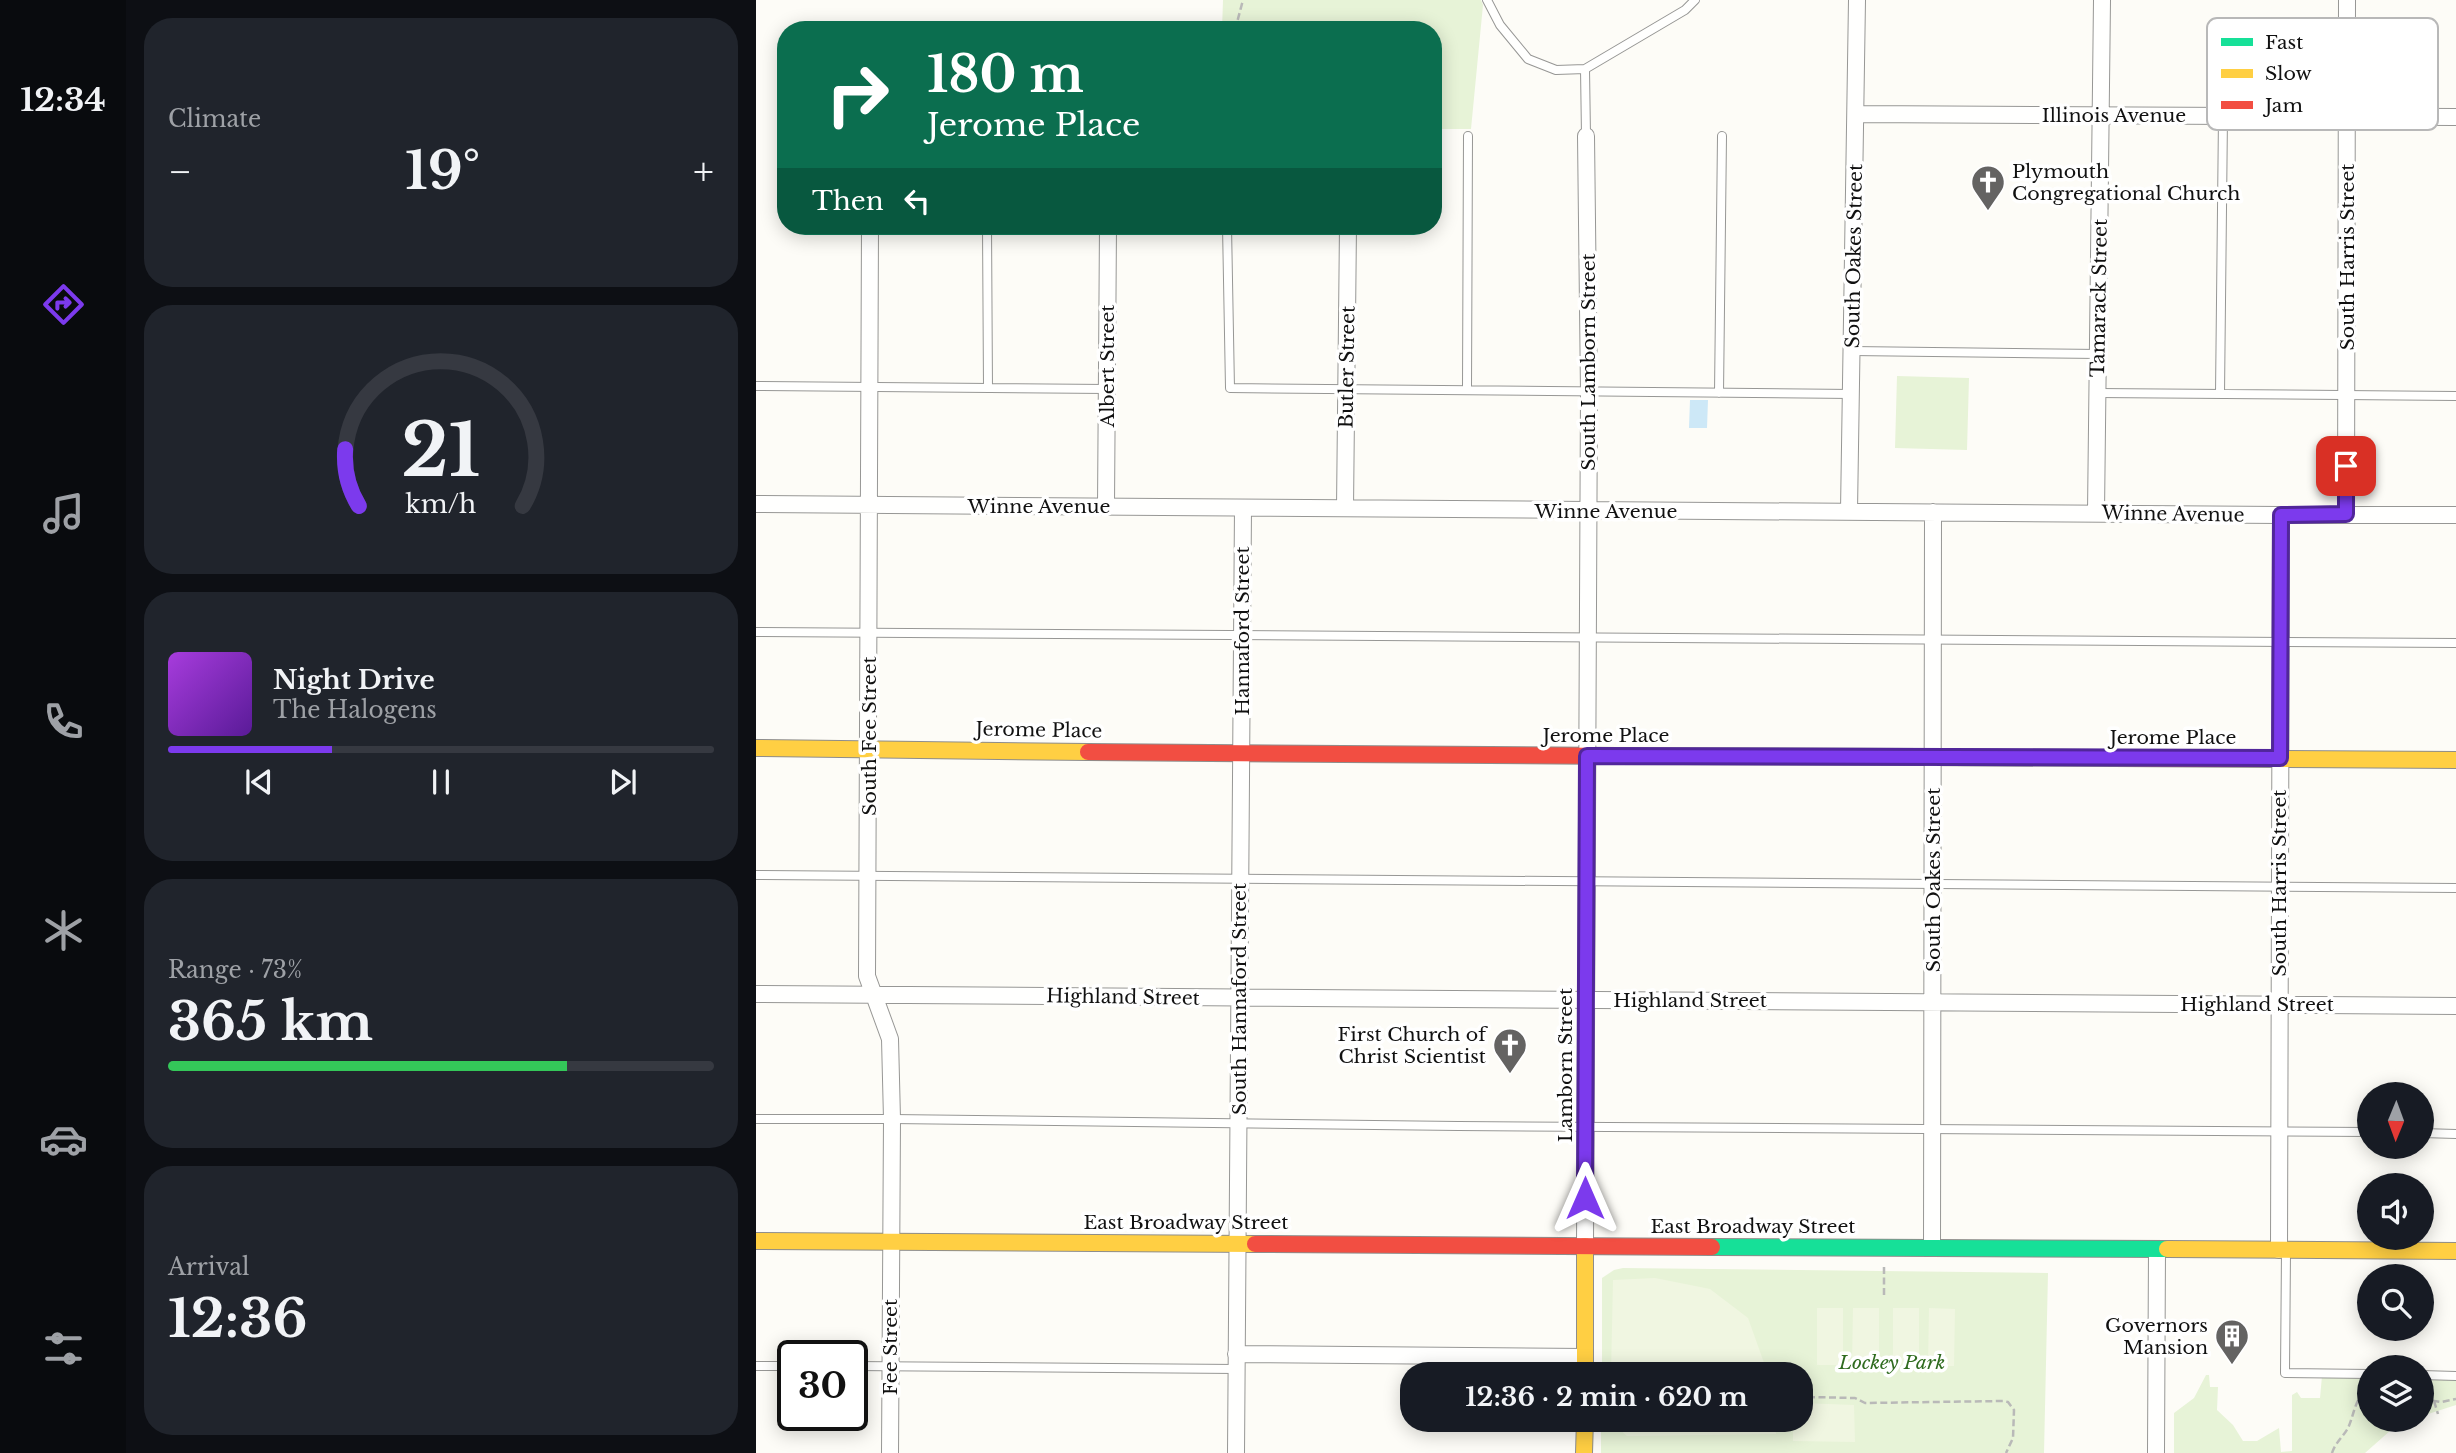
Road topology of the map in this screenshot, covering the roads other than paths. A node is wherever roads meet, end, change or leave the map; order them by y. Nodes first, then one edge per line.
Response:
1 (1487, 0) edge
2 (1695, 0) edge
3 (1857, 0) edge
4 (2102, 0) edge
5 (2347, 0) edge
6 (2347, 18) edge
7 (1585, 69) junction
8 (1857, 114) junction
9 (2102, 115) junction
10 (2207, 116) edge
11 (2438, 117) edge
12 (2456, 117) edge
13 (2223, 130) edge
14 (2348, 130) edge
15 (1468, 135) dead end
16 (1586, 136) joint
17 (1722, 136) dead end
18 (870, 235) edge
19 (987, 235) edge
20 (1108, 235) edge
21 (1227, 235) edge
22 (1348, 235) edge
23 (1852, 351) junction
24 (2098, 354) junction
25 (756, 386) edge
26 (870, 387) junction
27 (988, 388) junction
28 (1107, 389) junction
29 (1346, 390) junction
30 (1467, 390) junction
31 (1589, 392) junction
32 (1719, 393) junction
33 (2098, 393) junction
34 (1852, 394) junction
35 (2220, 394) junction
36 (2346, 395) junction
37 (2456, 396) edge
38 (756, 504) edge
39 (871, 505) junction
40 (1106, 506) junction
41 (1243, 508) junction
42 (1345, 508) junction
43 (1589, 511) junction
44 (1849, 511) junction
45 (1933, 512) junction
46 (2096, 512) junction
47 (2346, 514) junction
48 (2281, 515) junction
49 (2456, 515) edge
50 (756, 632) edge
51 (870, 633) junction
52 (1241, 636) junction
53 (1587, 637) junction
54 (1933, 640) junction
55 (2280, 642) junction
56 (2456, 643) edge
57 (756, 748) edge
58 (869, 748) junction
59 (1241, 754) junction
60 (1587, 756) junction
61 (1933, 758) junction
62 (2280, 758) junction
63 (2456, 760) edge
64 (756, 875) edge
65 (868, 875) junction
66 (1240, 879) junction
67 (1587, 881) junction
68 (1933, 884) junction
69 (2279, 886) junction
70 (2456, 888) edge
71 (756, 994) edge
72 (875, 994) junction
73 (1239, 998) junction
74 (1586, 999) junction
75 (1933, 1001) junction
76 (2279, 1004) junction
77 (2456, 1006) edge
78 (756, 1119) edge
79 (892, 1119) junction
80 (1238, 1123) junction
81 (1586, 1126) junction
82 (1932, 1128) junction
83 (2279, 1131) junction
84 (2357, 1132) edge
85 (2434, 1133) edge
86 (2456, 1134) edge
87 (756, 1241) edge
88 (891, 1241) junction
89 (1237, 1244) junction
90 (1585, 1246) junction
91 (1932, 1248) junction
92 (2157, 1249) junction
93 (2282, 1250) junction
94 (2456, 1251) edge
95 (1236, 1361) junction
96 (1585, 1362) edge
97 (1400, 1363) edge
98 (756, 1366) edge
99 (777, 1366) edge
100 (868, 1366) edge
101 (890, 1366) junction
102 (2357, 1374) edge
103 (2434, 1375) edge
104 (2456, 1376) edge
105 (1584, 1432) edge
106 (890, 1453) edge
107 (1236, 1453) edge
108 (1584, 1453) edge
109 (2156, 1453) edge

1 - 7 lane
2 - 7 lane
3 - 8 street, South Oakes Street
4 - 9 street, Tamarack Street
5 - 6 street, South Harris Street
7 - 16 lane
8 - 9 street, Illinois Avenue
8 - 23 street, South Oakes Street
9 - 10 street, Illinois Avenue
9 - 24 street, Tamarack Street
11 - 12 street, Illinois Avenue
13 - 35 lane
14 - 36 street, South Harris Street
15 - 30 lane
16 - 31 street, South Lamborn Street
17 - 32 lane
18 - 26 street, South Fee Street
19 - 27 lane
20 - 28 street, Albert Street
21 - 29 lane
22 - 29 street, Butler Street
23 - 24 lane
23 - 34 street, South Oakes Street
24 - 33 street, Tamarack Street
25 - 26 lane
26 - 27 lane
26 - 39 street, South Fee Street
27 - 28 lane
28 - 40 street, Albert Street
29 - 30 lane
29 - 42 street, Butler Street
30 - 31 lane
31 - 32 lane
31 - 43 street, South Lamborn Street
32 - 34 lane
33 - 35 lane
33 - 46 street, Tamarack Street
34 - 44 street, South Oakes Street
35 - 36 lane
36 - 37 lane
36 - 47 street, South Harris Street
38 - 39 street, Winne Avenue
39 - 40 street, Winne Avenue
39 - 51 street, South Fee Street
40 - 41 street, Winne Avenue
41 - 42 street, Winne Avenue
41 - 52 street, Hannaford Street
42 - 43 street, Winne Avenue
43 - 44 street, Winne Avenue
43 - 53 street, South Lamborn Street
44 - 45 street, Winne Avenue
45 - 46 street, Winne Avenue
45 - 54 street, South Oakes Street
46 - 48 street, Winne Avenue
47 - 48 street, Winne Avenue
47 - 49 street, Winne Avenue
48 - 55 street, South Harris Street
50 - 51 lane
51 - 52 lane
51 - 58 street, South Fee Street
52 - 53 lane
52 - 59 street, Hannaford Street
53 - 54 lane
53 - 60 street, South Lamborn Street
54 - 55 lane
54 - 61 street, South Oakes Street
55 - 56 lane
55 - 62 street, South Harris Street
57 - 58 street, Jerome Place
58 - 59 street, Jerome Place
58 - 65 street, South Fee Street
59 - 60 street, Jerome Place
59 - 66 street, South Hannaford Street
60 - 61 street, Jerome Place
60 - 67 street, Lamborn Street
61 - 62 street, Jerome Place
61 - 68 street, South Oakes Street
62 - 63 street, Jerome Place
62 - 69 street, South Harris Street
64 - 65 lane
65 - 66 lane
65 - 72 street, South Fee Street
66 - 67 lane
66 - 73 street, South Hannaford Street
67 - 68 lane
67 - 74 street, Lamborn Street
68 - 69 lane
68 - 75 street, South Oakes Street
69 - 70 lane
69 - 76 street, South Harris Street
71 - 72 street, Highland Street
72 - 73 street, Highland Street
72 - 79 street, South Fee Street
73 - 74 street, Highland Street
73 - 80 street, South Hannaford Street
74 - 75 street, Highland Street
74 - 81 street, Lamborn Street
75 - 76 street, Highland Street
75 - 82 street, South Oakes Street
76 - 77 street, Highland Street
76 - 83 street, South Harris Street
78 - 79 lane
79 - 80 lane
79 - 88 street, South Fee Street
80 - 81 lane
80 - 89 street, South Hannaford Street
81 - 82 lane
81 - 90 street, Lamborn Street
82 - 83 lane
82 - 91 street, South Oakes Street
83 - 84 lane
83 - 93 street, South Harris Street
85 - 86 lane
87 - 88 street, East Broadway Street
88 - 89 street, East Broadway Street
88 - 101 street, Fee Street
89 - 90 street, East Broadway Street
89 - 95 street, South Hannaford Street
90 - 91 street, East Broadway Street
90 - 96 street, Lamborn Street
91 - 92 street, East Broadway Street
92 - 93 street, East Broadway Street
92 - 109 street
93 - 94 street, East Broadway Street
93 - 102 lane
95 - 97 street
95 - 101 lane
95 - 107 street, South Hannaford Street
98 - 99 lane
100 - 101 lane
101 - 106 street, Fee Street
103 - 104 lane
105 - 108 street

